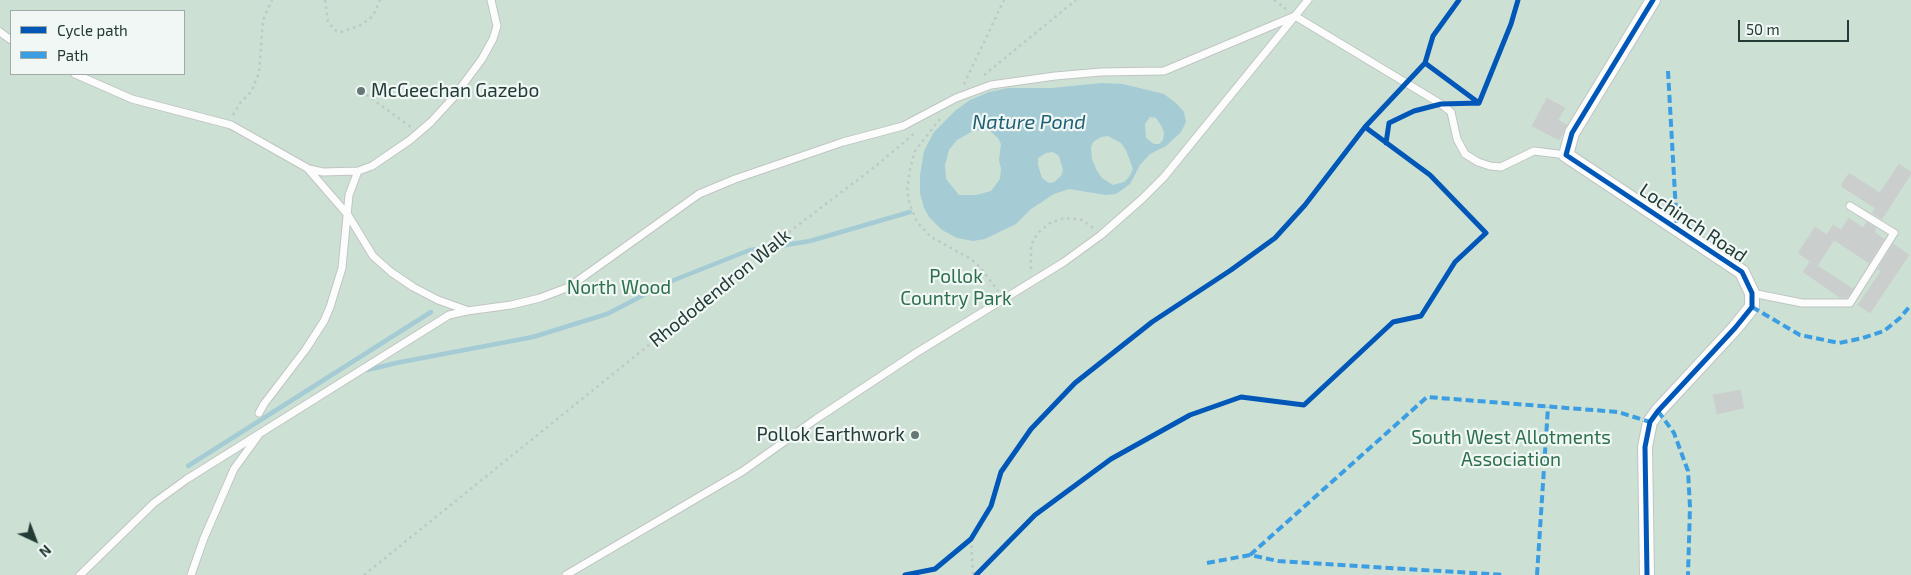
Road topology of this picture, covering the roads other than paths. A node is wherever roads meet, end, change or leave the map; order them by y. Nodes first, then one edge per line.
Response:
1 (491, 0) edge
2 (1308, 0) edge
3 (1654, 0) edge
4 (1296, 16) junction
5 (77, 75) edge
6 (1566, 155) junction
7 (309, 169) junction
8 (358, 172) junction
9 (1850, 206) dead end
10 (348, 215) junction
11 (1752, 293) junction
12 (466, 310) junction
13 (259, 413) dead end
14 (263, 430) junction
15 (80, 575) edge
16 (191, 575) edge
17 (566, 575) edge
18 (1647, 575) edge

1 - 8 lane
2 - 4 lane
3 - 6 street
4 - 6 lane
4 - 12 lane
4 - 17 lane
5 - 7 lane
6 - 11 street, Lochinch Road
7 - 8 lane
7 - 10 lane
8 - 10 lane
9 - 11 lane
10 - 12 lane
10 - 13 lane
11 - 18 street
12 - 14 lane
14 - 15 lane
14 - 16 lane

